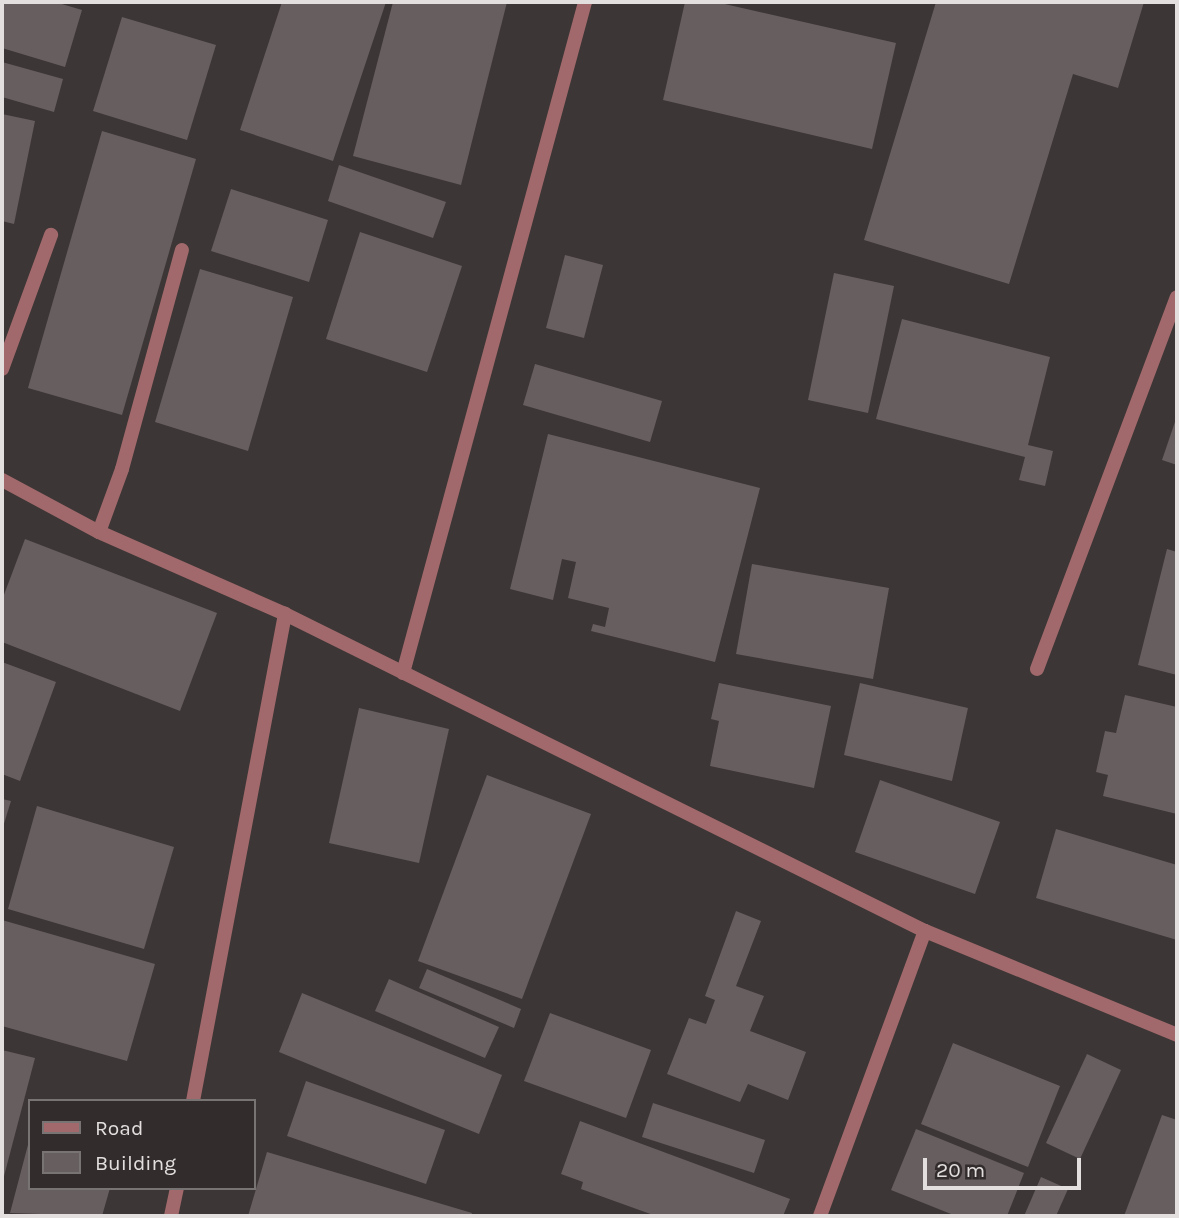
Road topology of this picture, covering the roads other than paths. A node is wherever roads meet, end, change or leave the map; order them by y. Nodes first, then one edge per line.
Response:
1 (584, 2) edge
2 (51, 235) dead end
3 (182, 250) dead end
4 (1177, 297) edge
5 (2, 369) edge
6 (2, 480) edge
7 (99, 532) junction
8 (285, 614) junction
9 (1037, 669) dead end
10 (403, 673) junction
11 (925, 931) junction
12 (1177, 1035) edge
13 (193, 1099) edge
14 (177, 1190) edge
15 (172, 1216) edge
16 (820, 1216) edge

1 - 10 street
2 - 5 street
3 - 7 street
4 - 9 street
6 - 7 street
7 - 8 street
8 - 10 street
8 - 13 street
10 - 11 street
11 - 12 street
11 - 16 street
14 - 15 street

